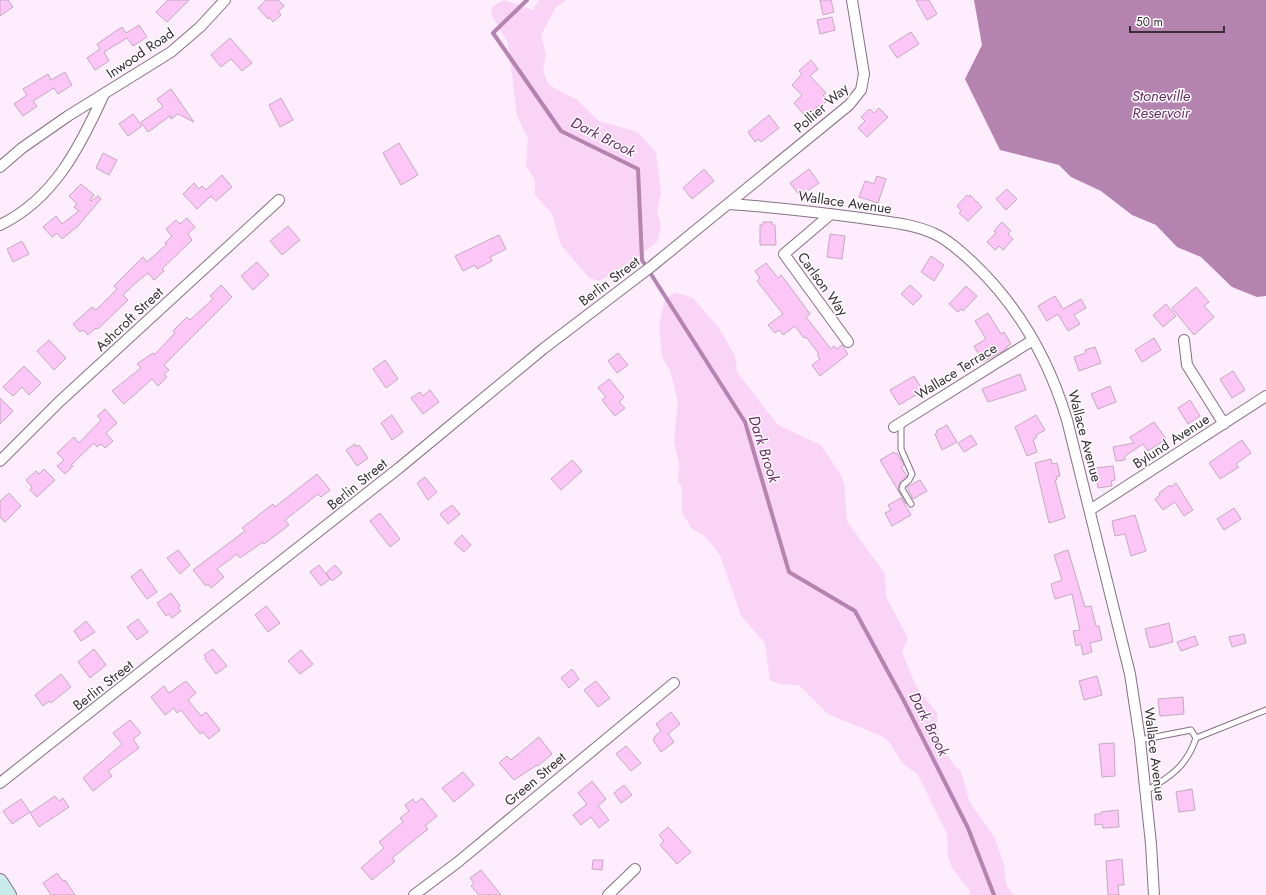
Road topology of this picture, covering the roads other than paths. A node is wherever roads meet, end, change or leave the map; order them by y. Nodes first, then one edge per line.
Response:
1 (225, 0) edge
2 (852, 0) edge
3 (104, 94) junction
4 (0, 167) edge
5 (279, 200) dead end
6 (728, 204) junction
7 (831, 214) junction
8 (0, 225) edge
9 (1033, 340) junction
10 (1184, 340) dead end
11 (848, 342) dead end
12 (1266, 396) edge
13 (897, 424) joint
14 (1224, 424) junction
15 (0, 461) edge
16 (911, 504) dead end
17 (1090, 510) junction
18 (674, 683) dead end
19 (1266, 710) edge
20 (1196, 738) junction
21 (1140, 740) junction
22 (0, 783) edge
23 (1146, 791) junction
24 (635, 870) dead end
25 (0, 880) edge
26 (9, 895) edge
27 (414, 895) edge
28 (608, 895) edge
29 (1154, 895) edge

1 - 3 street, Inwood Road
2 - 6 street, Pollier Way
3 - 4 street, Inwood Road
3 - 8 street, Inwood Road
5 - 15 street, Ashcroft Street
6 - 7 street, Wallace Avenue
6 - 22 street, Berlin Street
7 - 9 street, Wallace Avenue
7 - 11 street, Carlson Way
9 - 13 street, Wallace Terrace
9 - 17 street, Wallace Avenue
10 - 14 street
12 - 14 street, Bylund Avenue
13 - 16 lane
14 - 17 street, Bylund Avenue
17 - 21 street, Wallace Avenue
18 - 27 street, Green Street
19 - 20 lane
20 - 21 lane
20 - 23 lane
21 - 23 street, Wallace Avenue
23 - 29 street, Wallace Avenue
24 - 28 street
25 - 26 main road

